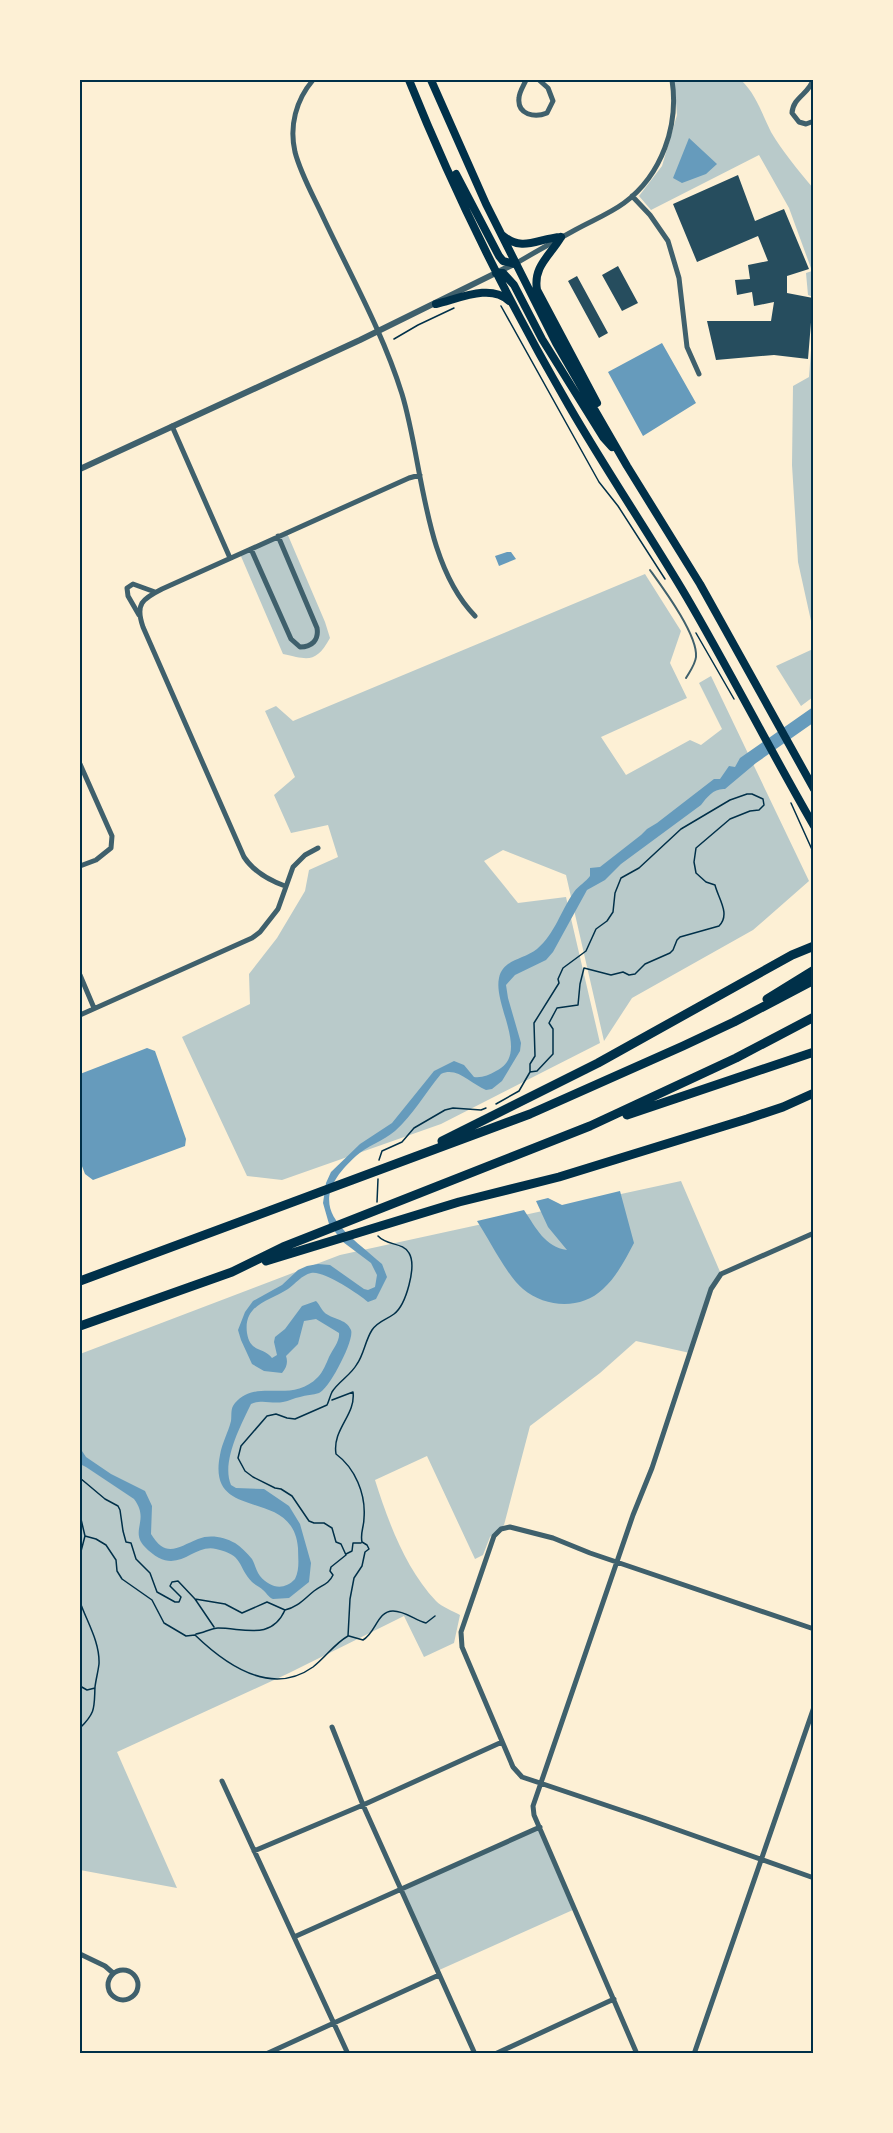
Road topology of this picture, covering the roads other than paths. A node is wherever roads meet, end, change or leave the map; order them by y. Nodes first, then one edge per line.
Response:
1 (313, 80) edge
2 (409, 80) edge
3 (431, 80) edge
4 (526, 80) edge
5 (539, 80) edge
6 (672, 80) edge
7 (812, 86) edge
8 (813, 121) edge
9 (431, 132) junction
10 (632, 196) junction
11 (500, 233) junction
12 (561, 237) junction
13 (515, 264) junction
14 (496, 273) junction
15 (436, 304) junction
16 (514, 306) junction
17 (378, 331) junction
18 (699, 374) dead end
19 (172, 426) junction
20 (615, 445) junction
21 (627, 466) junction
22 (80, 468) edge
23 (420, 476) junction
24 (278, 536) junction
25 (251, 549) junction
26 (230, 558) junction
27 (650, 570) dead end
28 (155, 592) junction
29 (475, 616) dead end
30 (140, 617) junction
31 (686, 678) dead end
32 (80, 764) edge
33 (813, 789) edge
34 (813, 826) edge
35 (318, 848) dead end
36 (80, 866) edge
37 (285, 886) junction
38 (813, 946) edge
39 (813, 970) edge
40 (80, 975) edge
41 (813, 980) edge
42 (94, 1008) junction
43 (80, 1015) edge
44 (813, 1017) edge
45 (683, 1047) junction
46 (813, 1052) edge
47 (813, 1086) edge
48 (813, 1093) edge
49 (747, 1119) junction
50 (590, 1126) junction
51 (383, 1168) junction
52 (813, 1233) edge
53 (283, 1251) junction
54 (80, 1281) edge
55 (80, 1326) edge
56 (618, 1562) junction
57 (813, 1629) edge
58 (813, 1707) edge
59 (332, 1727) dead end
60 (502, 1742) junction
61 (222, 1781) dead end
62 (541, 1784) junction
63 (363, 1805) junction
64 (540, 1827) junction
65 (254, 1851) junction
66 (761, 1860) junction
67 (813, 1878) edge
68 (400, 1889) junction
69 (294, 1936) junction
70 (80, 1954) edge
71 (113, 1973) junction
72 (439, 1975) junction
73 (614, 1999) junction
74 (333, 2022) junction
75 (266, 2054) edge
76 (348, 2054) edge
77 (475, 2054) edge
78 (495, 2054) edge
79 (637, 2054) edge
80 (694, 2054) edge

1 - 17 street
2 - 9 main road
3 - 11 main road
4 - 5 street
6 - 10 street
7 - 8 street
9 - 13 main road
9 - 14 main road
10 - 12 street
10 - 18 street
11 - 12 main road
11 - 13 main road
12 - 13 street
12 - 20 main road
13 - 14 street
13 - 20 main road
14 - 15 street
14 - 16 main road
14 - 21 main road
15 - 16 main road
15 - 17 street
16 - 34 main road
17 - 19 street
17 - 23 street
19 - 22 street
19 - 26 street
20 - 21 main road
21 - 33 main road
23 - 24 street
23 - 29 street
24 - 25 street
24 - 25 street
25 - 26 street
26 - 28 street
27 - 31 lane
28 - 30 street
28 - 30 street
30 - 37 street
32 - 36 street
35 - 37 street
37 - 42 street
38 - 51 highway
39 - 45 highway
40 - 42 street
41 - 45 highway
42 - 43 street
44 - 50 highway
45 - 51 highway
46 - 50 highway
47 - 49 highway
48 - 49 highway
49 - 53 highway
50 - 53 highway
51 - 54 highway
52 - 56 street
53 - 55 highway
56 - 57 street
56 - 60 street
56 - 62 street
58 - 66 street
59 - 63 street
60 - 62 street
60 - 63 street
61 - 65 street
62 - 64 street
62 - 66 street
63 - 65 street
63 - 68 street
64 - 68 street
64 - 73 street
65 - 69 street
66 - 67 street
66 - 80 street
68 - 69 street
68 - 72 street
69 - 74 street
70 - 71 street
71 - 71 street
72 - 74 street
72 - 77 street
73 - 78 street
73 - 79 street
74 - 75 street
74 - 76 street

